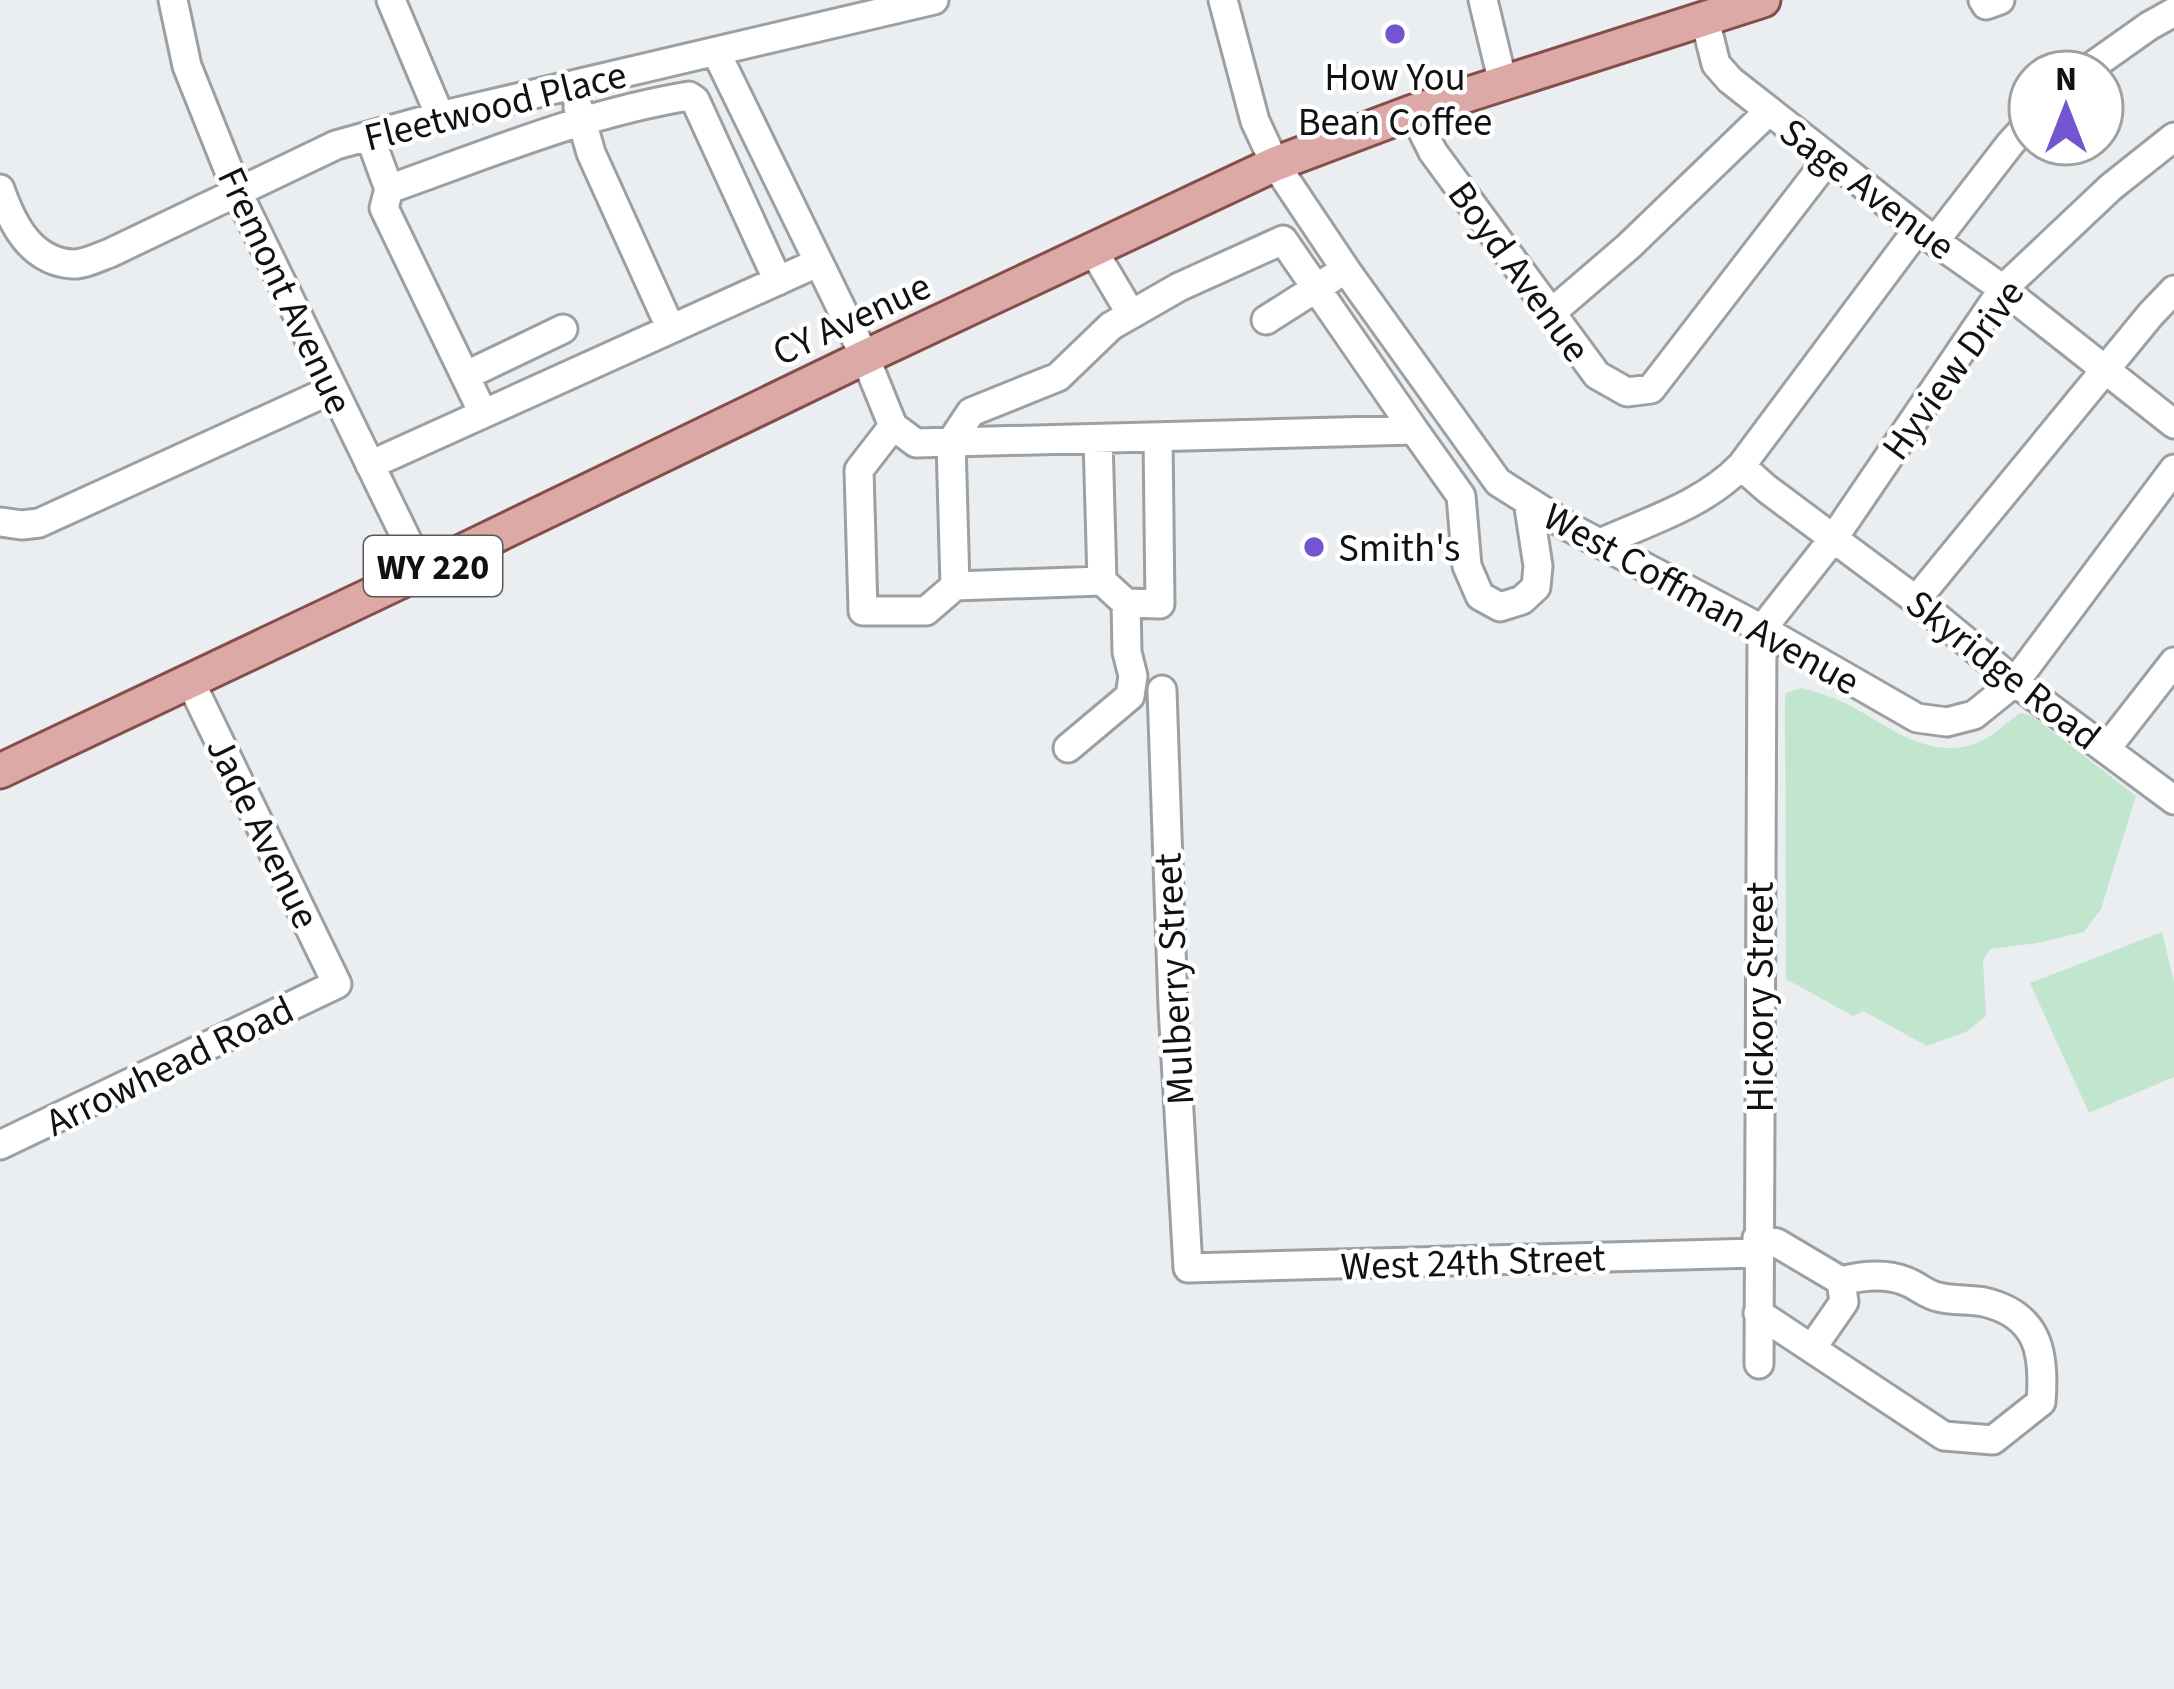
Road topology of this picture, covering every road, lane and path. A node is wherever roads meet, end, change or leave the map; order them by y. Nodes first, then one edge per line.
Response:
1 (173, 0) edge
2 (391, 0) edge
3 (934, 0) edge
4 (1223, 0) edge
5 (1483, 0) edge
6 (1763, 0) edge
7 (1984, 0) edge
8 (2000, 0) edge
9 (1713, 12) edge
10 (2174, 12) edge
11 (2118, 48) edge
12 (716, 52) junction
13 (1503, 83) junction
14 (571, 85) junction
15 (1413, 112) junction
16 (1768, 112) junction
17 (440, 116) junction
18 (582, 121) junction
19 (370, 137) junction
20 (2174, 137) edge
21 (2006, 150) edge
22 (1829, 158) junction
23 (1275, 164) junction
24 (0, 189) edge
25 (389, 189) junction
26 (237, 191) junction
27 (1926, 235) junction
28 (1093, 250) junction
29 (817, 263) junction
30 (1346, 270) junction
31 (778, 281) junction
32 (1317, 287) junction
33 (2003, 289) junction
34 (2174, 290) edge
35 (1552, 313) junction
36 (1131, 314) junction
37 (1266, 320) dead end
38 (670, 327) junction
39 (563, 329) dead end
40 (865, 357) junction
41 (2105, 370) junction
42 (466, 375) junction
43 (332, 390) junction
44 (483, 413) junction
45 (2174, 424) edge
46 (893, 426) junction
47 (1414, 430) junction
48 (1158, 437) junction
49 (1098, 439) junction
50 (952, 442) junction
51 (370, 465) junction
52 (1742, 466) junction
53 (2174, 469) edge
54 (952, 475) junction
55 (1528, 501) junction
56 (11, 523) edge
57 (861, 536) junction
58 (1833, 538) junction
59 (1600, 543) junction
60 (422, 572) junction
61 (1102, 580) junction
62 (955, 586) junction
63 (1916, 600) junction
64 (1126, 603) junction
65 (1762, 629) junction
66 (2174, 662) edge
67 (190, 681) junction
68 (2015, 682) junction
69 (1162, 690) dead end
70 (1069, 748) dead end
71 (2107, 749) junction
72 (0, 770) edge
73 (2174, 800) edge
74 (338, 984) joint
75 (0, 1145) edge
76 (1757, 1246) junction
77 (1188, 1268) joint
78 (1841, 1281) junction
79 (1758, 1313) junction
80 (1812, 1348) junction
81 (1759, 1364) dead end

1 - 26 street, Fremont Avenue
2 - 17 street
3 - 12 street, Fleetwood Place
4 - 23 street, West Coffman Avenue
5 - 13 street
6 - 9 main road, CY Avenue / WY 220
7 - 8 street
9 - 13 main road, CY Avenue / WY 220
9 - 16 street, Sage Avenue
10 - 11 street
12 - 14 street, Fleetwood Place
12 - 29 street
13 - 15 main road, CY Avenue / WY 220
14 - 17 street, Fleetwood Place
14 - 18 street
15 - 23 main road, CY Avenue / WY 220
15 - 35 street, Boyd Avenue
16 - 22 street, Sage Avenue
16 - 35 street
17 - 19 street, Fleetwood Place
18 - 25 street
18 - 31 street
18 - 38 street
19 - 25 street
19 - 26 street, Fleetwood Place
20 - 33 street, Hyview Drive
21 - 27 street
22 - 27 street, Sage Avenue
22 - 35 street, Boyd Avenue
23 - 28 main road, CY Avenue / WY 220
23 - 30 street, West Coffman Avenue
24 - 26 street, Fleetwood Place
25 - 42 street
26 - 43 street, Fremont Avenue
27 - 33 street, Sage Avenue
27 - 52 street
28 - 36 street
28 - 40 main road, CY Avenue / WY 220
29 - 31 street
29 - 40 street
30 - 32 street
30 - 55 street, West Coffman Avenue
31 - 38 street
32 - 36 street
32 - 37 street
32 - 47 street
33 - 41 street, Sage Avenue
33 - 58 street, Hyview Drive
34 - 41 street
36 - 50 street
38 - 44 street
39 - 42 street
40 - 46 street
40 - 60 main road, CY Avenue / WY 220
41 - 45 street, Sage Avenue
41 - 63 street
42 - 44 street
43 - 51 street, Fremont Avenue
43 - 56 street
44 - 51 street
46 - 50 street
46 - 57 street
47 - 48 street
47 - 55 street
48 - 49 street
48 - 64 street
49 - 50 street
49 - 61 street
50 - 54 street
51 - 60 street, Fremont Avenue
52 - 58 street, Skyridge Road
52 - 59 street
53 - 68 street, West Coffman Avenue
54 - 57 street
54 - 62 street
55 - 59 street, West Coffman Avenue
57 - 62 street
58 - 63 street, Skyridge Road
58 - 65 street, Hyview Drive
59 - 65 street, West Coffman Avenue
60 - 67 main road, CY Avenue / WY 220
61 - 62 street
61 - 64 street
63 - 68 street, Skyridge Road
64 - 70 street
65 - 68 street, West Coffman Avenue
65 - 76 street, Hickory Street
66 - 71 street
67 - 72 main road, CY Avenue / WY 220
67 - 74 street, Jade Avenue
68 - 71 street, Skyridge Road
69 - 77 street, Mulberry Street
71 - 73 street, Skyridge Road
74 - 75 street, Arrowhead Road
76 - 77 street, West 24th Street
76 - 78 street
76 - 79 street, Hickory Street
78 - 80 street
78 - 80 street
79 - 80 street
79 - 81 street, Hickory Street

